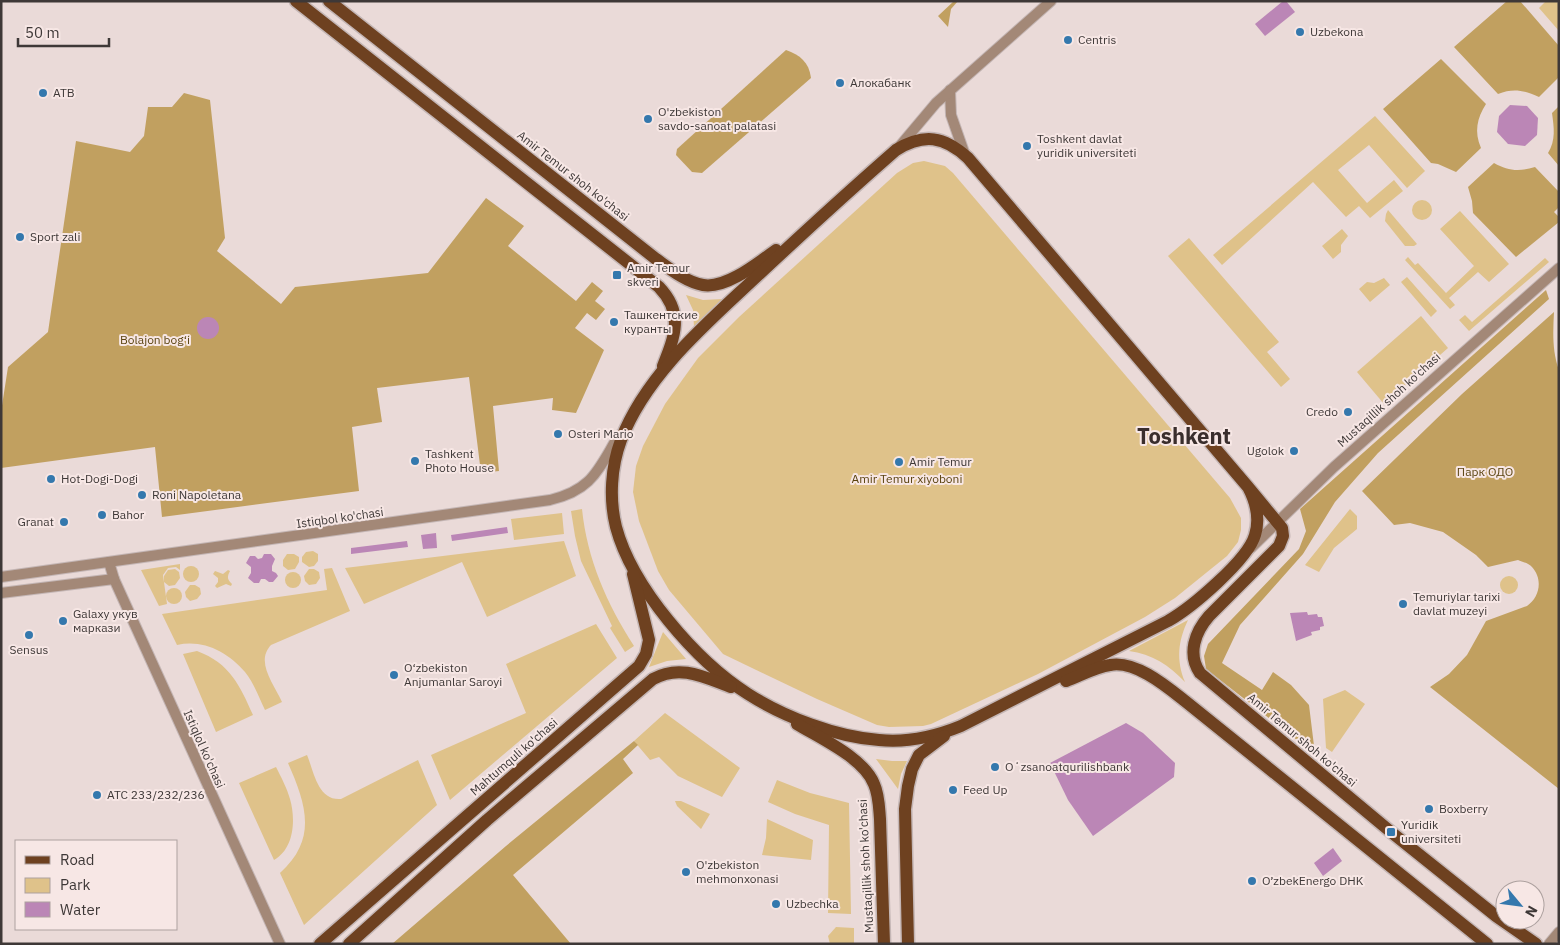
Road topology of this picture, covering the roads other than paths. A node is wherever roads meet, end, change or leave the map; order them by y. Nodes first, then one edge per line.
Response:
1 (296, 1) edge
2 (329, 1) edge
3 (1052, 1) edge
4 (950, 90) junction
5 (896, 150) junction
6 (965, 154) junction
7 (814, 223) junction
8 (1559, 268) edge
9 (660, 375) junction
10 (637, 407) junction
11 (1248, 487) junction
12 (1277, 521) junction
13 (628, 557) junction
14 (1242, 557) junction
15 (109, 562) junction
16 (1, 577) edge
17 (114, 579) junction
18 (1, 593) edge
19 (752, 696) junction
20 (998, 707) junction
21 (961, 726) junction
22 (1559, 932) edge
23 (280, 944) edge
24 (320, 944) edge
25 (349, 944) edge
26 (884, 944) edge
27 (908, 944) edge
28 (1487, 944) edge
29 (1536, 944) edge
30 (1549, 944) edge

1 - 9 main road
2 - 7 main road, Amir Temur shoh ko'chasi
3 - 4 street
4 - 5 street
4 - 6 street
5 - 6 main road
5 - 7 main road
6 - 11 main road
7 - 9 main road
8 - 12 street, Mustaqillik shoh ko'chasi
9 - 10 main road
10 - 13 main road
10 - 15 street, Istiqbol ko'chasi
11 - 12 main road
11 - 14 main road
12 - 14 street, Mustaqillik shoh ko'chasi
12 - 29 main road, Amir Temur shoh ko'chasi
13 - 19 main road
13 - 24 main road, Mahtumquli ko'chasi
14 - 20 main road
15 - 16 street, Istiqbol ko'chasi
15 - 17 street, Istiqlol ko'chasi
17 - 18 street
17 - 23 street, Istiqlol ko'chasi
19 - 21 main road
19 - 25 main road
19 - 26 main road, Mustaqillik shoh ko'chasi
20 - 21 main road
20 - 28 main road
21 - 27 main road
22 - 30 street

